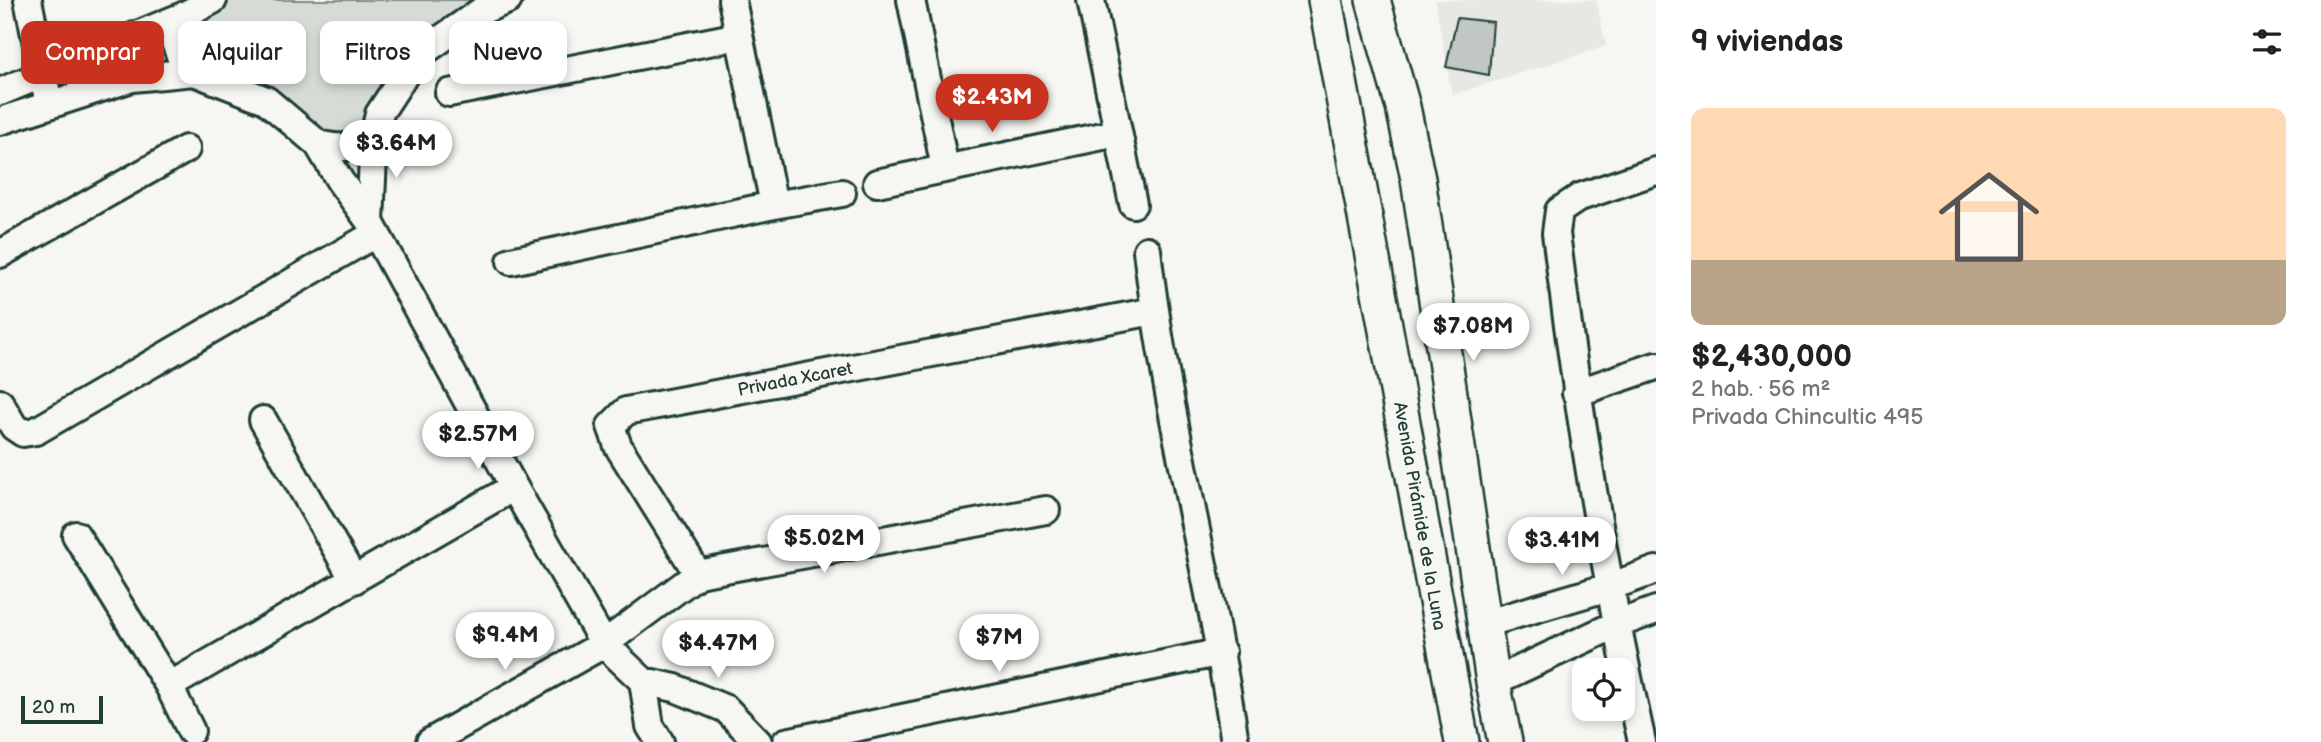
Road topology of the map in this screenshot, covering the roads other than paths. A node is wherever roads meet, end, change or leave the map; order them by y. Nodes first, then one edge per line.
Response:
1 (28, 0) edge
2 (211, 0) edge
3 (508, 0) edge
4 (732, 0) edge
5 (911, 0) edge
6 (1091, 0) edge
7 (1325, 0) edge
8 (1373, 0) edge
9 (183, 16) junction
10 (32, 21) edge
11 (181, 21) edge
12 (164, 24) edge
13 (178, 32) edge
14 (739, 36) junction
15 (178, 54) edge
16 (178, 74) edge
17 (22, 84) edge
18 (43, 84) edge
19 (225, 84) edge
20 (0, 92) edge
21 (449, 93) dead end
22 (50, 104) junction
23 (0, 121) edge
24 (1117, 134) junction
25 (374, 136) junction
26 (318, 144) junction
27 (186, 149) dead end
28 (944, 168) junction
29 (1656, 171) edge
30 (877, 183) dead end
31 (842, 194) dead end
32 (1132, 204) dead end
33 (774, 205) junction
34 (373, 228) junction
35 (1147, 250) dead end
36 (0, 254) edge
37 (511, 261) dead end
38 (1154, 311) junction
39 (1656, 366) edge
40 (1576, 393) junction
41 (0, 402) edge
42 (263, 420) dead end
43 (514, 487) junction
44 (1046, 510) dead end
45 (76, 535) dead end
46 (1656, 570) edge
47 (698, 574) junction
48 (354, 580) junction
49 (1609, 587) junction
50 (1656, 610) edge
51 (1484, 624) junction
52 (1615, 625) junction
53 (604, 644) junction
54 (1222, 652) junction
55 (643, 681) junction
56 (1493, 682) junction
57 (169, 686) junction
58 (191, 731) dead end
59 (430, 742) edge
60 (660, 742) edge
61 (758, 742) edge
62 (786, 742) edge
63 (1236, 742) edge
64 (1462, 742) edge
65 (1505, 742) edge
66 (1642, 742) edge

1 - 10 street
2 - 9 street
3 - 25 street
4 - 14 street
5 - 28 street
6 - 24 street
7 - 64 street, Avenida Pirámide de la Luna
8 - 51 street
9 - 11 street
9 - 12 street
13 - 15 street
14 - 21 street
14 - 33 street
16 - 22 street
17 - 20 street
18 - 22 street
19 - 26 street
22 - 23 street
24 - 28 street
24 - 32 street
25 - 26 street
25 - 34 street
26 - 34 street
27 - 36 street
28 - 30 street
29 - 40 street
31 - 33 street
33 - 37 street
34 - 41 street
34 - 43 street
35 - 38 street
38 - 47 street, Privada Xcaret
38 - 54 street
39 - 40 street
40 - 49 street
42 - 48 street
43 - 48 street
43 - 53 street
44 - 47 street
45 - 57 street
46 - 49 street
47 - 53 street
48 - 57 street
49 - 51 street
49 - 52 street
50 - 52 street
51 - 56 street
52 - 56 street
52 - 66 street
53 - 55 street
53 - 59 street
54 - 62 street
54 - 63 street
55 - 60 street
55 - 61 street
56 - 65 street
57 - 58 street

